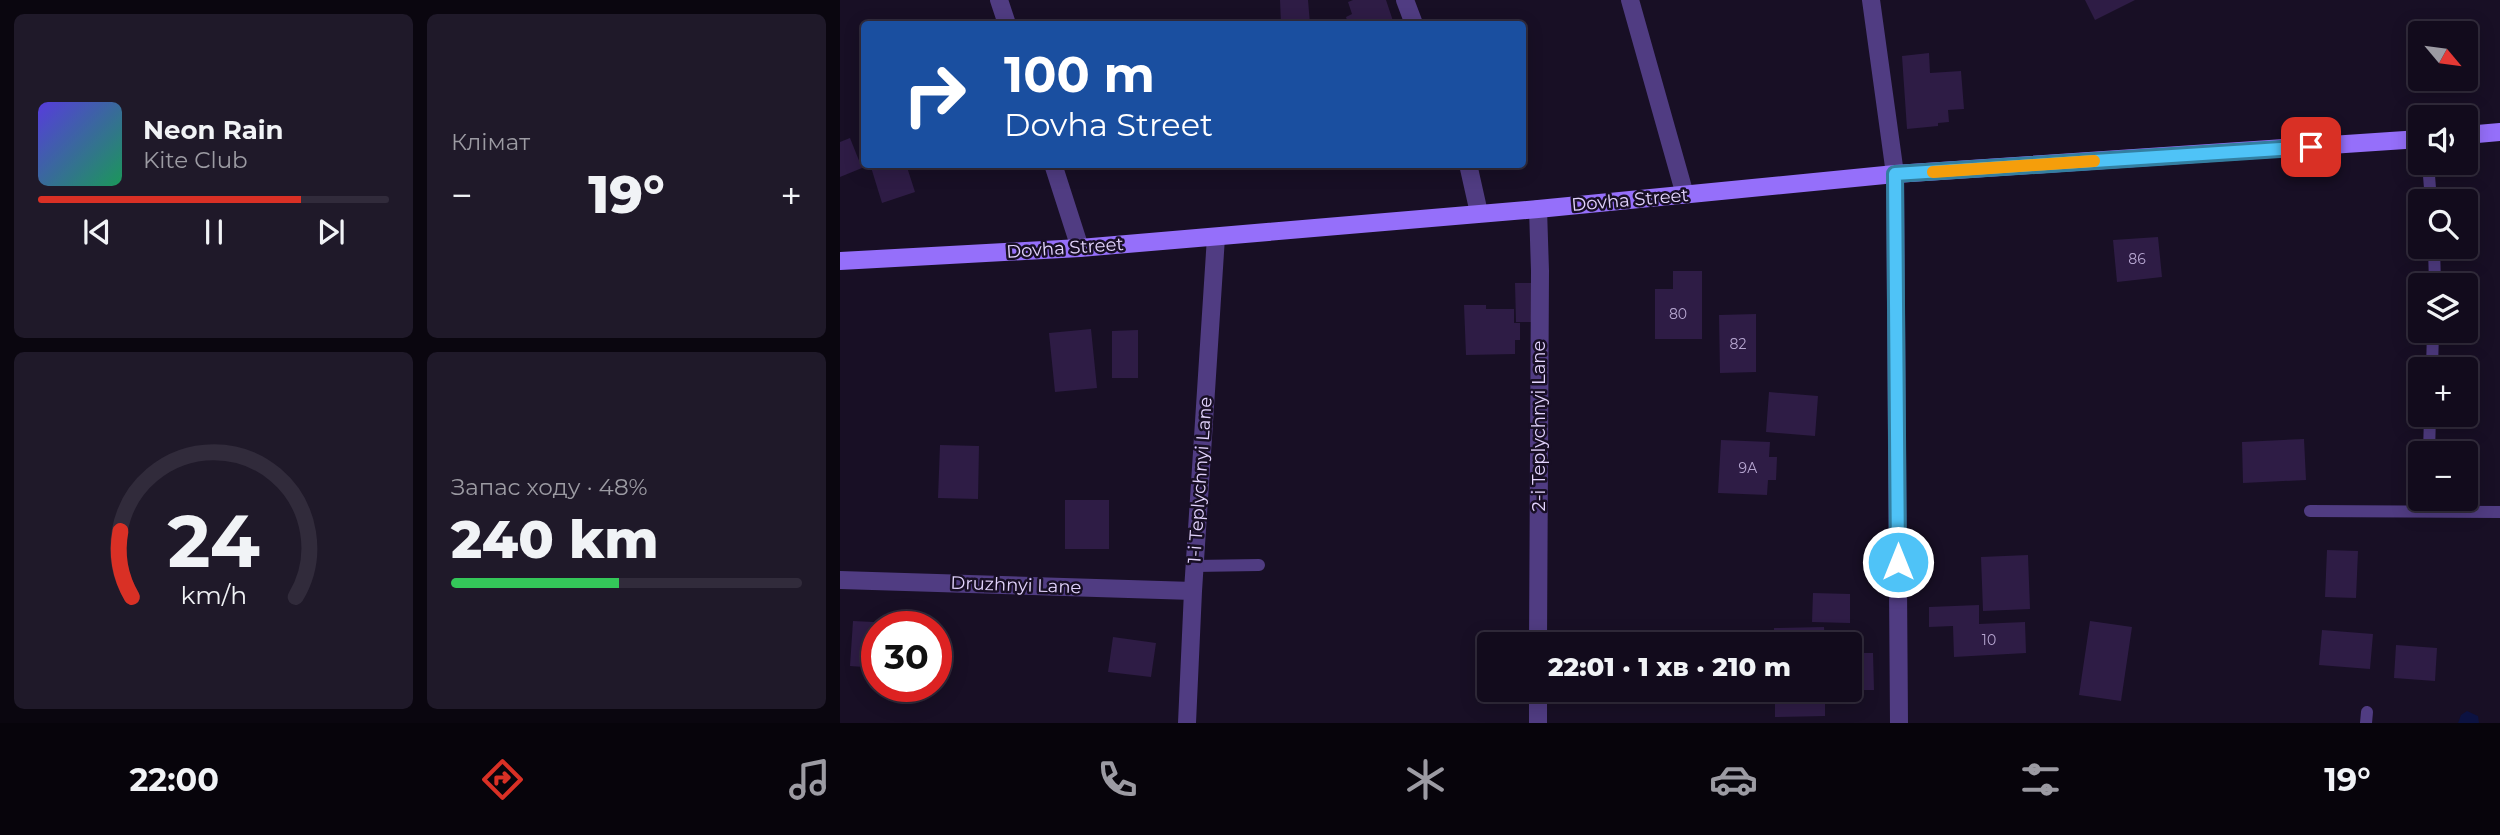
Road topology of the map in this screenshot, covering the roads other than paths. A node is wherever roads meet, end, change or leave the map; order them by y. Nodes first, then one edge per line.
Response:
1 (999, 0) edge
2 (1405, 0) edge
3 (1630, 0) edge
4 (1871, 0) edge
5 (1006, 21) edge
6 (1413, 21) edge
7 (2500, 132) edge
8 (2478, 134) edge
9 (2408, 140) edge
10 (1054, 168) edge
11 (1469, 168) edge
12 (1895, 174) junction
13 (1685, 195) junction
14 (1538, 209) junction
15 (1479, 213) junction
16 (1216, 237) junction
17 (1080, 248) junction
18 (840, 261) edge
19 (2408, 506) edge
20 (2478, 510) edge
21 (2310, 511) dead end
22 (2500, 512) edge
23 (1259, 565) dead end
24 (1194, 566) junction
25 (840, 580) edge
26 (1193, 591) junction
27 (1538, 632) edge
28 (1538, 702) edge
29 (1187, 723) edge
30 (1538, 723) edge
31 (1899, 723) edge

1 - 5 street
2 - 6 street
3 - 13 street
4 - 12 street
7 - 8 street
9 - 12 street, Dovha Street
10 - 17 street
11 - 15 street
12 - 13 street, Dovha Street
12 - 31 street
13 - 14 street, Dovha Street
14 - 15 street, Dovha Street
14 - 27 street, 2-i Teplychnyi Lane
15 - 16 street, Dovha Street
16 - 17 street, Dovha Street
16 - 24 street, 1-i Teplychnyi Lane
17 - 18 street, Dovha Street
19 - 21 lane
20 - 22 lane
23 - 24 lane
24 - 26 street, 1-i Teplychnyi Lane
25 - 26 street, Druzhnyi Lane
26 - 29 street, 1-i Teplychnyi Lane
28 - 30 street

